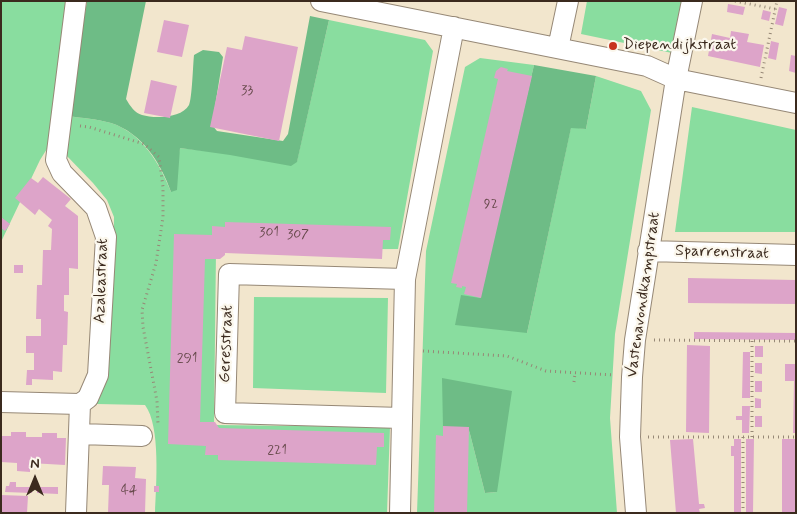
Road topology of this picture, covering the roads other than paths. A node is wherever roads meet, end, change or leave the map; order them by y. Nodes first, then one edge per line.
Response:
1 (76, 1) edge
2 (321, 1) edge
3 (568, 1) edge
4 (692, 1) edge
5 (454, 27) junction
6 (558, 48) junction
7 (676, 79) junction
8 (796, 103) edge
9 (648, 251) junction
10 (796, 255) edge
11 (405, 279) junction
12 (1, 402) edge
13 (80, 404) junction
14 (402, 418) junction
15 (80, 434) junction
16 (142, 436) road end
17 (76, 513) edge
18 (400, 513) edge
19 (636, 513) edge

1 - 13 street, Azaleastraat
2 - 5 street
3 - 6 street
4 - 7 street, Vastenavondkampstraat
5 - 6 street
5 - 11 street
6 - 7 street
7 - 8 street
7 - 9 street, Vastenavondkampstraat
9 - 10 street, Sparrenstraat
9 - 19 street, Vastenavondkampstraat
11 - 14 street
11 - 14 street, Geresstraat
12 - 13 street
13 - 15 street
14 - 18 street
15 - 16 street
15 - 17 street

